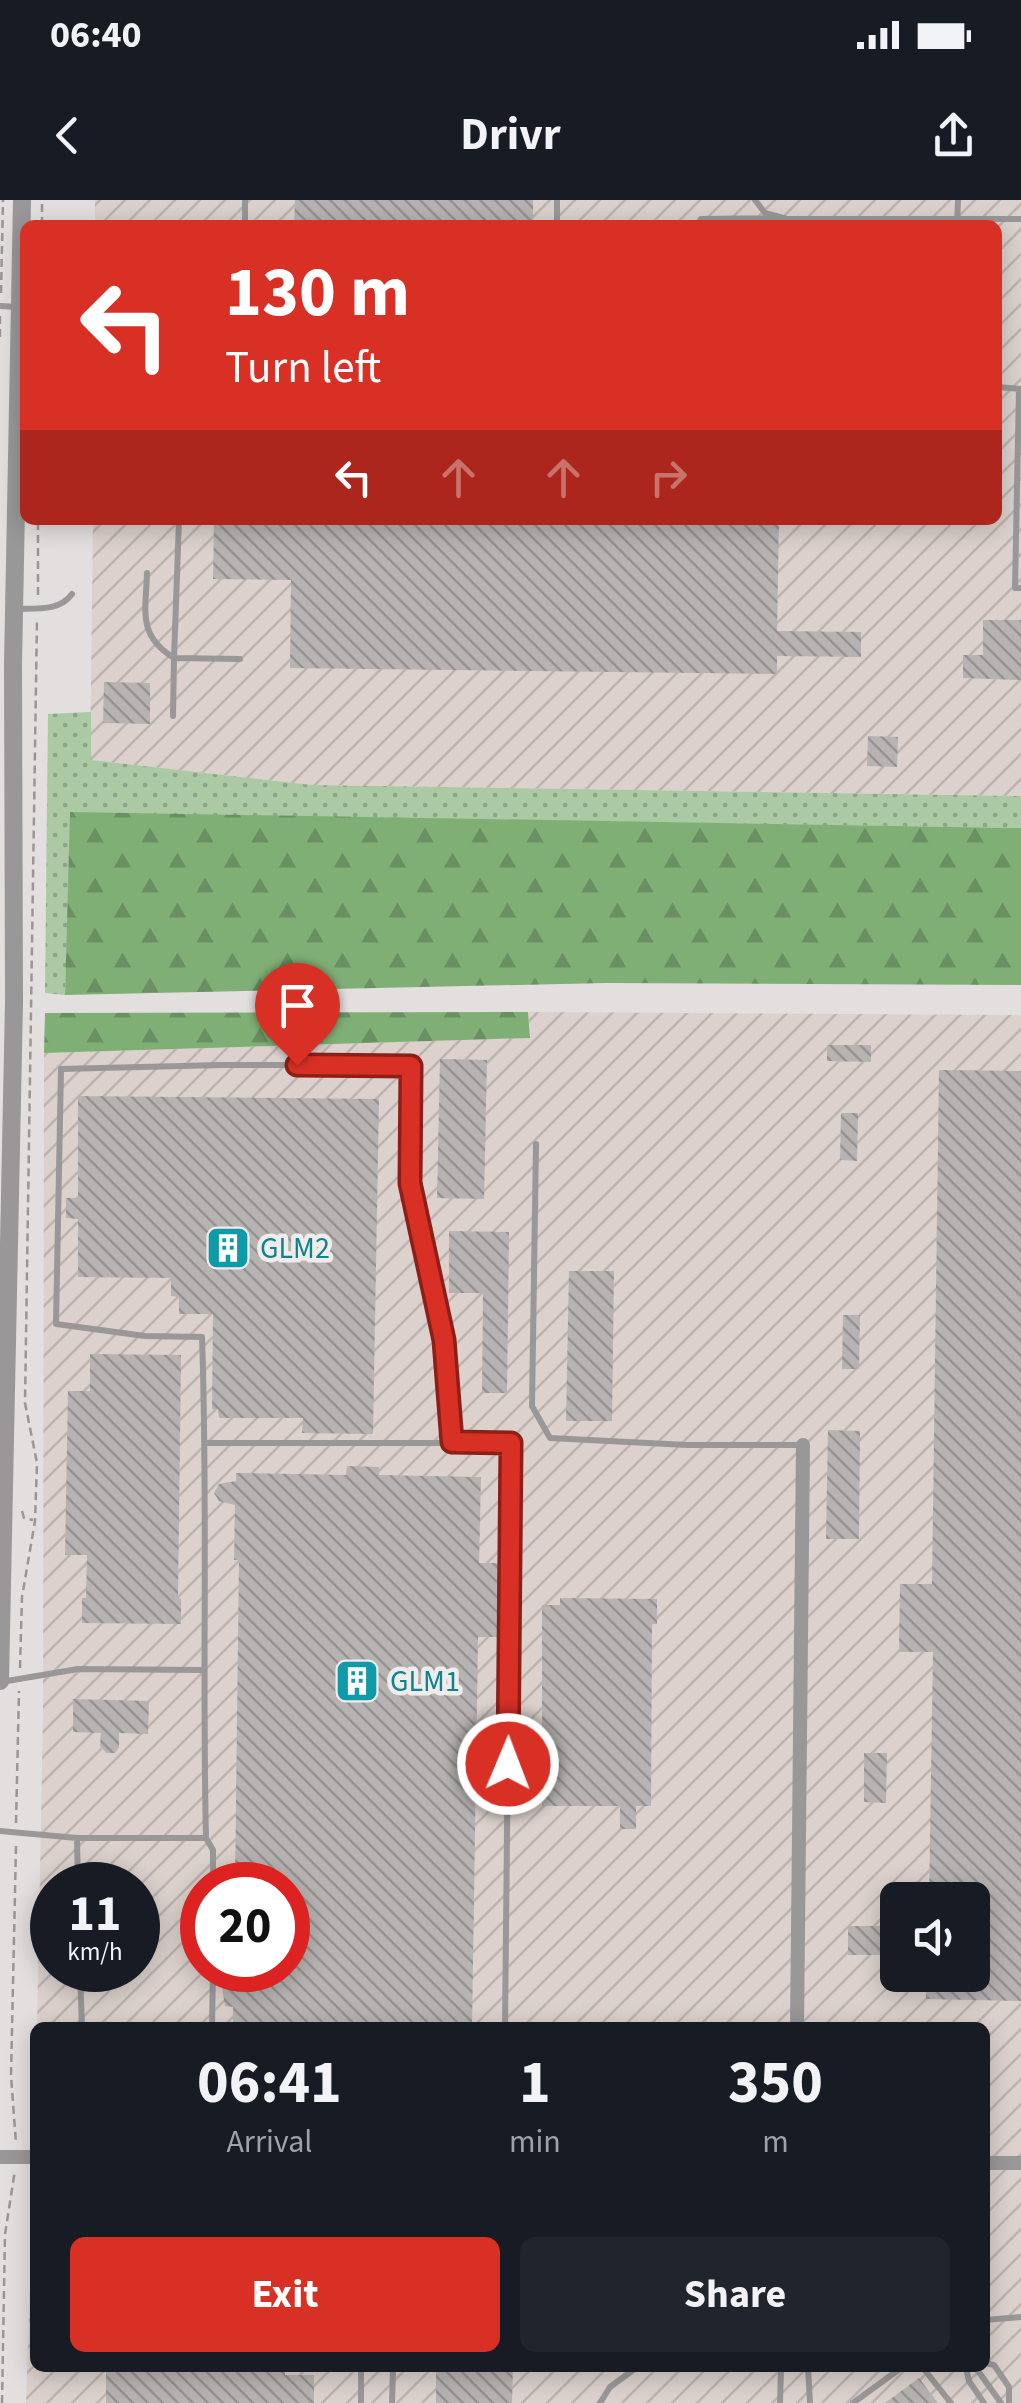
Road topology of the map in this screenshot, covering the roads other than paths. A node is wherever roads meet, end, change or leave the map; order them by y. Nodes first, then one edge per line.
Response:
1 (22, 200) edge
2 (755, 200) edge
3 (787, 218) junction
4 (700, 220) edge
5 (872, 220) edge
6 (7, 306) edge
7 (1020, 389) edge
8 (179, 525) edge
9 (147, 573) dead end
10 (1021, 588) edge
11 (72, 594) dead end
12 (14, 609) junction
13 (174, 658) junction
14 (240, 659) dead end
15 (172, 716) dead end
16 (6, 752) edge
17 (536, 1144) dead end
18 (452, 1442) junction
19 (206, 1443) junction
20 (803, 1445) joint
21 (203, 1670) junction
22 (0, 1681) edge
23 (0, 1831) edge
24 (77, 1838) junction
25 (206, 1838) junction
26 (78, 1862) edge
27 (214, 1862) edge
28 (81, 1992) edge
29 (212, 1992) edge
30 (82, 2022) edge
31 (212, 2022) edge
32 (505, 2022) edge
33 (797, 2022) edge
34 (0, 2156) edge
35 (30, 2157) edge
36 (990, 2163) edge
37 (1021, 2163) edge
38 (1020, 2319) edge
39 (990, 2320) edge
40 (990, 2364) edge
41 (361, 2372) edge
42 (393, 2372) edge
43 (631, 2372) edge
44 (781, 2372) edge
45 (808, 2372) edge
46 (896, 2372) edge
47 (925, 2372) edge
48 (967, 2372) edge
49 (979, 2372) edge
50 (361, 2403) edge
51 (392, 2403) edge
52 (600, 2403) edge
53 (780, 2403) edge
54 (810, 2403) edge
55 (853, 2403) edge
56 (951, 2403) edge
57 (984, 2403) edge
58 (1001, 2403) edge
59 (1009, 2403) edge

1 - 6 street
2 - 3 lane
3 - 4 lane
3 - 5 lane
6 - 12 street
7 - 10 lane
8 - 13 lane
9 - 13 lane
11 - 12 lane
12 - 16 street
13 - 14 lane
13 - 15 lane
16 - 22 street
17 - 20 lane
18 - 19 lane
18 - 19 lane
18 - 32 lane
19 - 21 lane
20 - 33 street
21 - 22 lane
21 - 25 lane
23 - 24 lane
24 - 25 lane
24 - 26 lane
25 - 27 lane
28 - 30 lane
29 - 31 lane
34 - 35 street
36 - 37 street
38 - 39 lane
40 - 59 lane
41 - 50 lane
42 - 51 lane
43 - 52 lane
44 - 53 lane
45 - 54 lane
46 - 55 lane
47 - 56 lane
48 - 57 lane
49 - 58 lane

